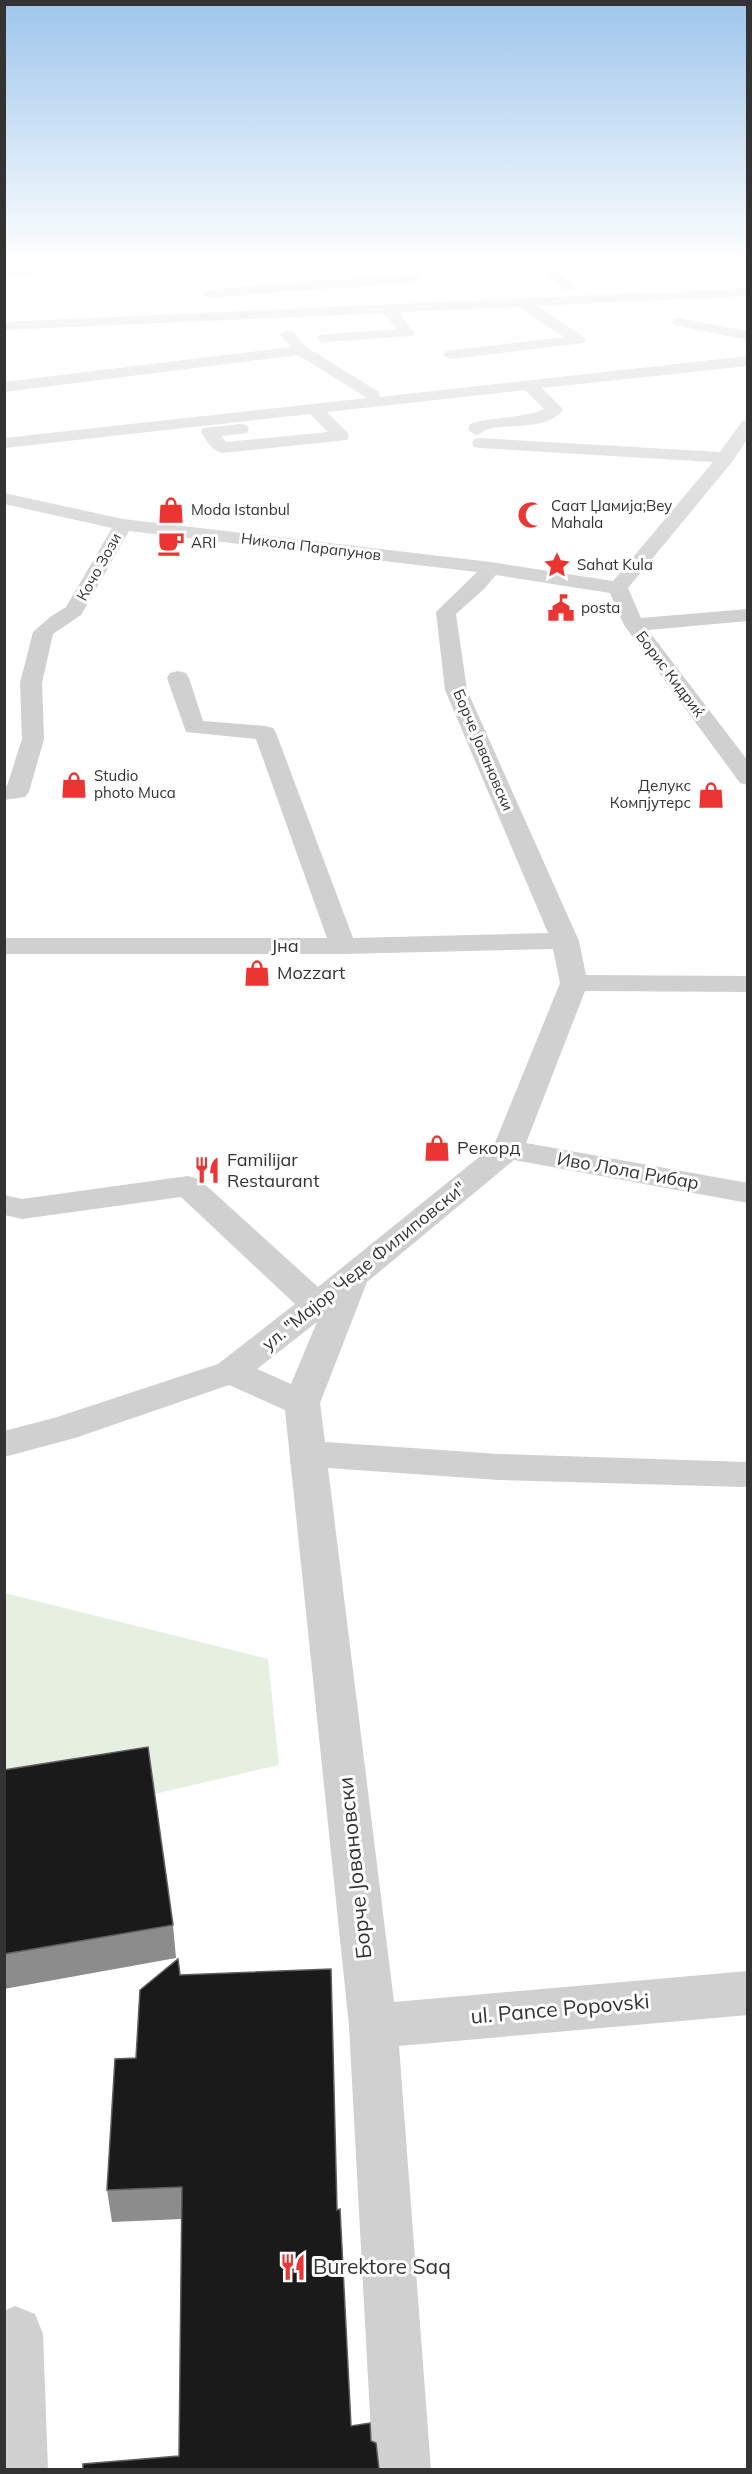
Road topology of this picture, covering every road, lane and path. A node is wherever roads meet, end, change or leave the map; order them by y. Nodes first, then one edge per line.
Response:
1 (57, 380) edge
2 (350, 380) edge
3 (506, 380) edge
4 (579, 380) edge
5 (529, 386) junction
6 (4, 387) edge
7 (373, 395) junction
8 (311, 416) junction
9 (258, 421) junction
10 (747, 425) edge
11 (4, 434) edge
12 (4, 443) edge
13 (726, 458) junction
14 (4, 498) edge
15 (50, 507) junction
16 (4, 513) edge
17 (123, 525) junction
18 (491, 568) junction
19 (618, 588) junction
20 (747, 615) edge
21 (634, 625) junction
22 (178, 678) dead end
23 (747, 736) edge
24 (719, 738) junction
25 (747, 778) edge
26 (4, 793) edge
27 (565, 940) junction
28 (4, 946) edge
29 (343, 946) junction
30 (574, 983) junction
31 (747, 984) edge
32 (508, 1149) junction
33 (747, 1192) edge
34 (4, 1205) edge
35 (352, 1277) junction
36 (317, 1305) junction
37 (231, 1372) junction
38 (302, 1403) junction
39 (4, 1444) edge
40 (308, 1454) junction
41 (742, 1474) dead end
42 (747, 1993) edge
43 (373, 2026) junction
44 (15, 2334) dead end
45 (19, 2469) edge
46 (402, 2469) edge

1 - 6 street
2 - 7 street
3 - 7 street
4 - 5 street
5 - 8 street
5 - 13 street
7 - 11 street
8 - 9 street
8 - 9 street
9 - 12 street
10 - 13 street
13 - 19 street
14 - 15 street
15 - 16 street, Никола Парапунов
15 - 17 street, Никола Парапунов
17 - 18 street, Никола Парапунов
17 - 26 street, Кочо Зози
18 - 19 street, Никола Парапунов
18 - 27 street, Борче Јовановски
19 - 21 street, Борис Кидриќ
20 - 21 street
21 - 24 street, Борис Кидриќ
22 - 29 street
23 - 24 street
24 - 25 street, Борис Кидриќ
27 - 29 street, Јна
27 - 30 street
28 - 29 street, Јна
30 - 31 street
30 - 32 street, ул. "Мајор Чеде Филиповски"
32 - 33 street, Иво Лола Рибар
32 - 35 street, ул. "Мајор Чеде Филиповски"
34 - 36 street
35 - 36 street, ул. "Мајор Чеде Филиповски"
35 - 38 street, Борче Јовановски
36 - 37 street, ул. "Мајор Чеде Филиповски"
37 - 38 street
37 - 39 street, ул. "Мајор Чеде Филиповски"
38 - 40 street, Борче Јовановски
40 - 41 street
40 - 43 street, Борче Јовановски
42 - 43 street, ul. Pance Popovski
43 - 46 street, Борче Јовановски
44 - 45 street

